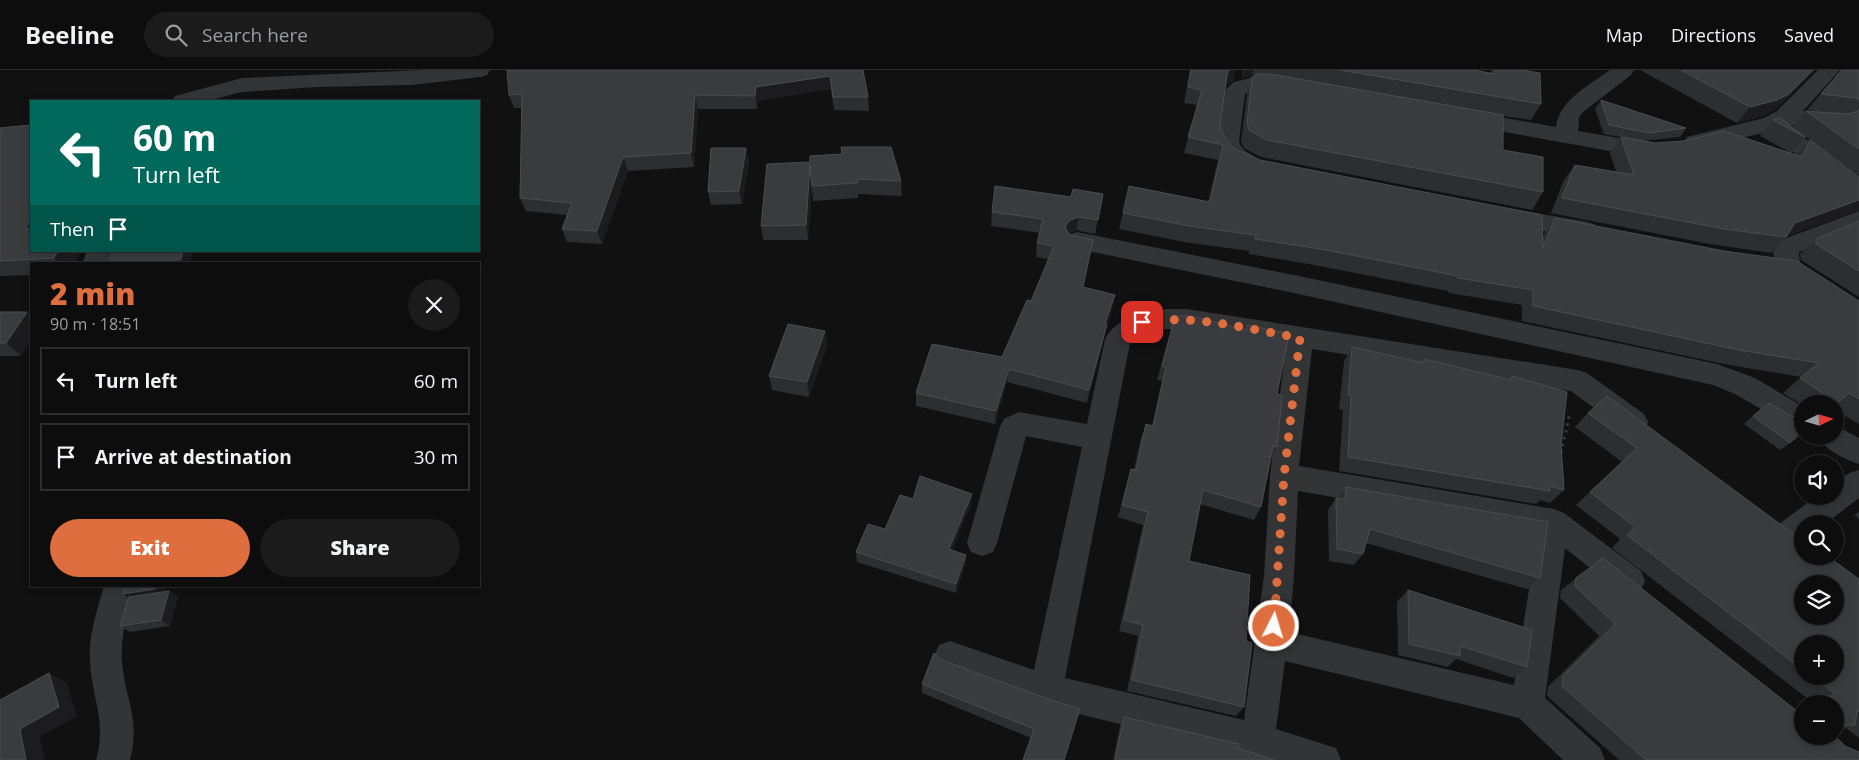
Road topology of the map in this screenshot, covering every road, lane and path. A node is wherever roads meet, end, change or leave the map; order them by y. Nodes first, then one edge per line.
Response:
1 (480, 70) edge
2 (1624, 70) edge
3 (1830, 70) edge
4 (1308, 91) edge
5 (188, 100) edge
6 (1450, 116) edge
7 (1778, 120) junction
8 (1834, 121) edge
9 (1566, 136) junction
10 (1274, 170) edge
11 (1859, 190) edge
12 (1484, 212) edge
13 (1859, 219) edge
14 (1605, 235) edge
15 (1077, 241) edge
16 (1786, 268) edge
17 (1300, 338) junction
18 (1578, 381) junction
19 (1794, 414) edge
20 (1097, 438) junction
21 (1657, 440) edge
22 (1844, 443) edge
23 (1859, 452) edge
24 (1560, 459) edge
25 (1284, 476) junction
26 (1859, 482) edge
27 (1554, 522) junction
28 (1786, 534) edge
29 (982, 543) dead end
30 (119, 587) edge
31 (1655, 601) edge
32 (1272, 643) junction
33 (950, 656) dead end
34 (1046, 690) junction
35 (1528, 704) junction
36 (1258, 740) junction
37 (113, 760) edge
38 (1324, 760) edge
39 (1588, 760) edge

1 - 5 street
2 - 9 street
3 - 7 street
4 - 10 street
6 - 9 street
7 - 8 street
7 - 9 street
7 - 11 street
12 - 14 street
13 - 16 street
15 - 19 street
17 - 18 street
17 - 20 street
17 - 25 street
18 - 21 street
18 - 24 path
20 - 29 street
20 - 34 street
22 - 23 street
25 - 27 street
25 - 32 street
26 - 28 street
27 - 31 street
27 - 35 street
30 - 37 street
32 - 35 street
32 - 36 street
33 - 34 street
34 - 36 street
35 - 39 street
36 - 38 street

